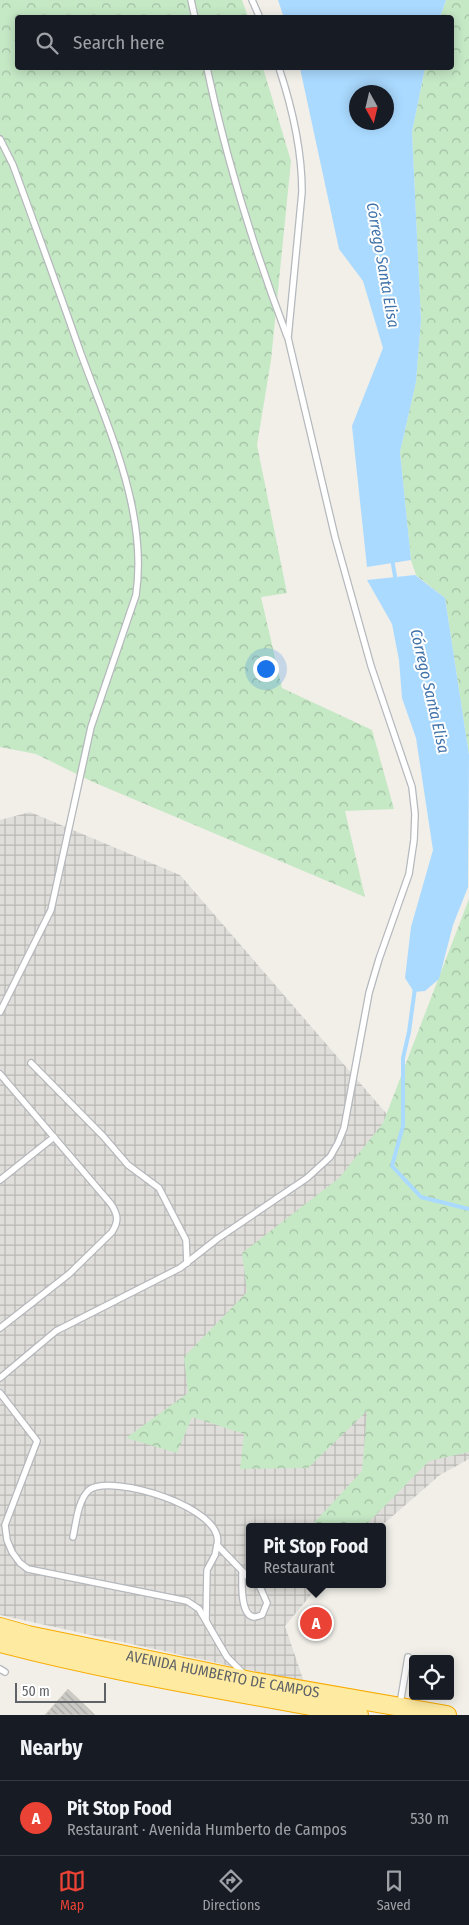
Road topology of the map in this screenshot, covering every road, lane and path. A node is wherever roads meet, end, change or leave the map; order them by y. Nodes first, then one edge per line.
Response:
1 (191, 0) edge
2 (252, 0) edge
3 (194, 15) edge
4 (259, 15) edge
5 (206, 70) edge
6 (280, 70) edge
7 (0, 139) edge
8 (288, 338) junction
9 (0, 1012) edge
10 (31, 1063) dead end
11 (0, 1074) edge
12 (54, 1137) junction
13 (0, 1180) edge
14 (187, 1263) junction
15 (0, 1328) edge
16 (0, 1378) edge
17 (0, 1393) edge
18 (72, 1537) dead end
19 (217, 1545) junction
20 (242, 1573) junction
21 (246, 1576) edge
22 (260, 1588) edge
23 (206, 1620) junction
24 (0, 1627) edge
25 (0, 1643) edge
26 (408, 1657) dead end
27 (203, 1672) junction
28 (251, 1681) junction
29 (187, 1684) junction
30 (264, 1697) junction
31 (399, 1711) edge
32 (359, 1715) edge
33 (447, 1715) edge

1 - 3 lane
2 - 4 lane
5 - 8 lane
6 - 8 lane
7 - 9 lane
8 - 14 lane
10 - 14 lane
11 - 12 lane
12 - 13 lane
12 - 15 lane
14 - 16 lane
17 - 23 lane
18 - 19 lane
19 - 20 lane
19 - 23 lane
20 - 21 lane
20 - 22 lane
23 - 28 lane
24 - 27 highway, AVENIDA HUMBERTO DE CAMPOS
25 - 29 highway, AVENIDA HUMBERTO DE CAMPOS
26 - 31 lane
27 - 28 highway, AVENIDA HUMBERTO DE CAMPOS
27 - 29 lane
28 - 30 lane
28 - 31 highway, AVENIDA HUMBERTO DE CAMPOS
29 - 30 highway, AVENIDA HUMBERTO DE CAMPOS
30 - 32 highway, AVENIDA HUMBERTO DE CAMPOS
31 - 33 highway, AVENIDA HUMBERTO DE CAMPOS

